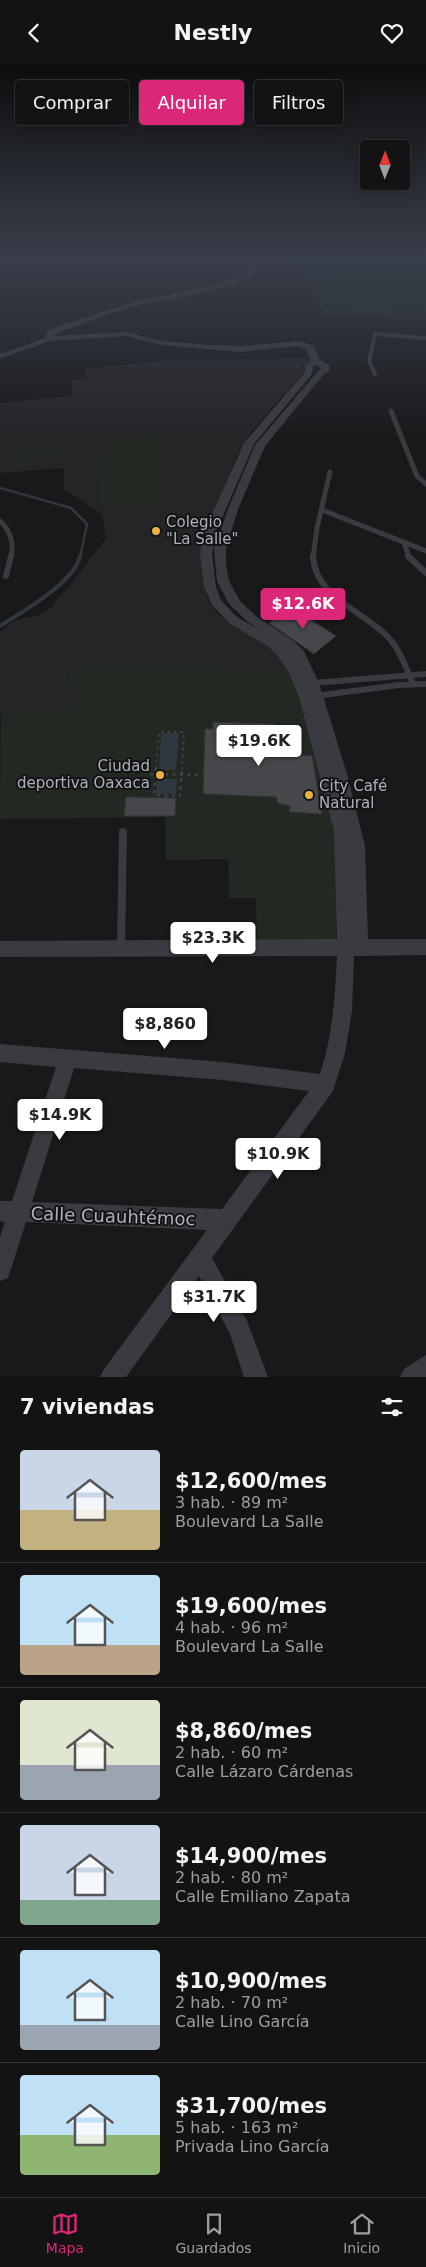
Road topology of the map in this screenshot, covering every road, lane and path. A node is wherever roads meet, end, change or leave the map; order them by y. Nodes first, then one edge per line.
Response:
1 (88, 319) edge
2 (426, 338) edge
3 (49, 339) junction
4 (0, 355) edge
5 (375, 374) dead end
6 (391, 411) dead end
7 (330, 472) dead end
8 (426, 484) edge
9 (322, 509) junction
10 (0, 521) edge
11 (404, 542) junction
12 (426, 551) edge
13 (426, 573) edge
14 (6, 576) dead end
15 (408, 674) junction
16 (426, 674) edge
17 (306, 683) junction
18 (413, 684) junction
19 (426, 684) edge
20 (311, 697) junction
21 (150, 774) dead end
22 (155, 774) junction
23 (182, 775) junction
24 (203, 775) dead end
25 (123, 832) dead end
26 (353, 947) junction
27 (426, 947) edge
28 (0, 949) edge
29 (121, 949) junction
30 (0, 1053) edge
31 (68, 1059) junction
32 (326, 1084) junction
33 (9, 1211) edge
34 (226, 1221) junction
35 (200, 1257) junction
36 (0, 1270) edge
37 (426, 1367) edge
38 (112, 1377) edge
39 (256, 1377) edge
40 (412, 1377) edge

1 - 3 street
2 - 5 lane
3 - 4 lane
3 - 17 street
6 - 8 lane
7 - 9 lane
9 - 11 lane
9 - 15 lane
10 - 14 lane
11 - 12 lane
11 - 13 lane
15 - 16 lane
15 - 17 lane
15 - 18 lane
17 - 20 street
18 - 19 lane
18 - 20 lane
20 - 26 street
21 - 22 path
22 - 23 path
22 - 23 path
22 - 23 path
23 - 24 path
25 - 29 lane
26 - 27 street
26 - 29 street
26 - 32 street
28 - 29 street
30 - 31 street
31 - 32 street
31 - 33 street
32 - 34 street
33 - 34 street, Calle Cuauhtémoc
33 - 36 street
34 - 35 street
35 - 38 street
35 - 39 street
37 - 40 street

